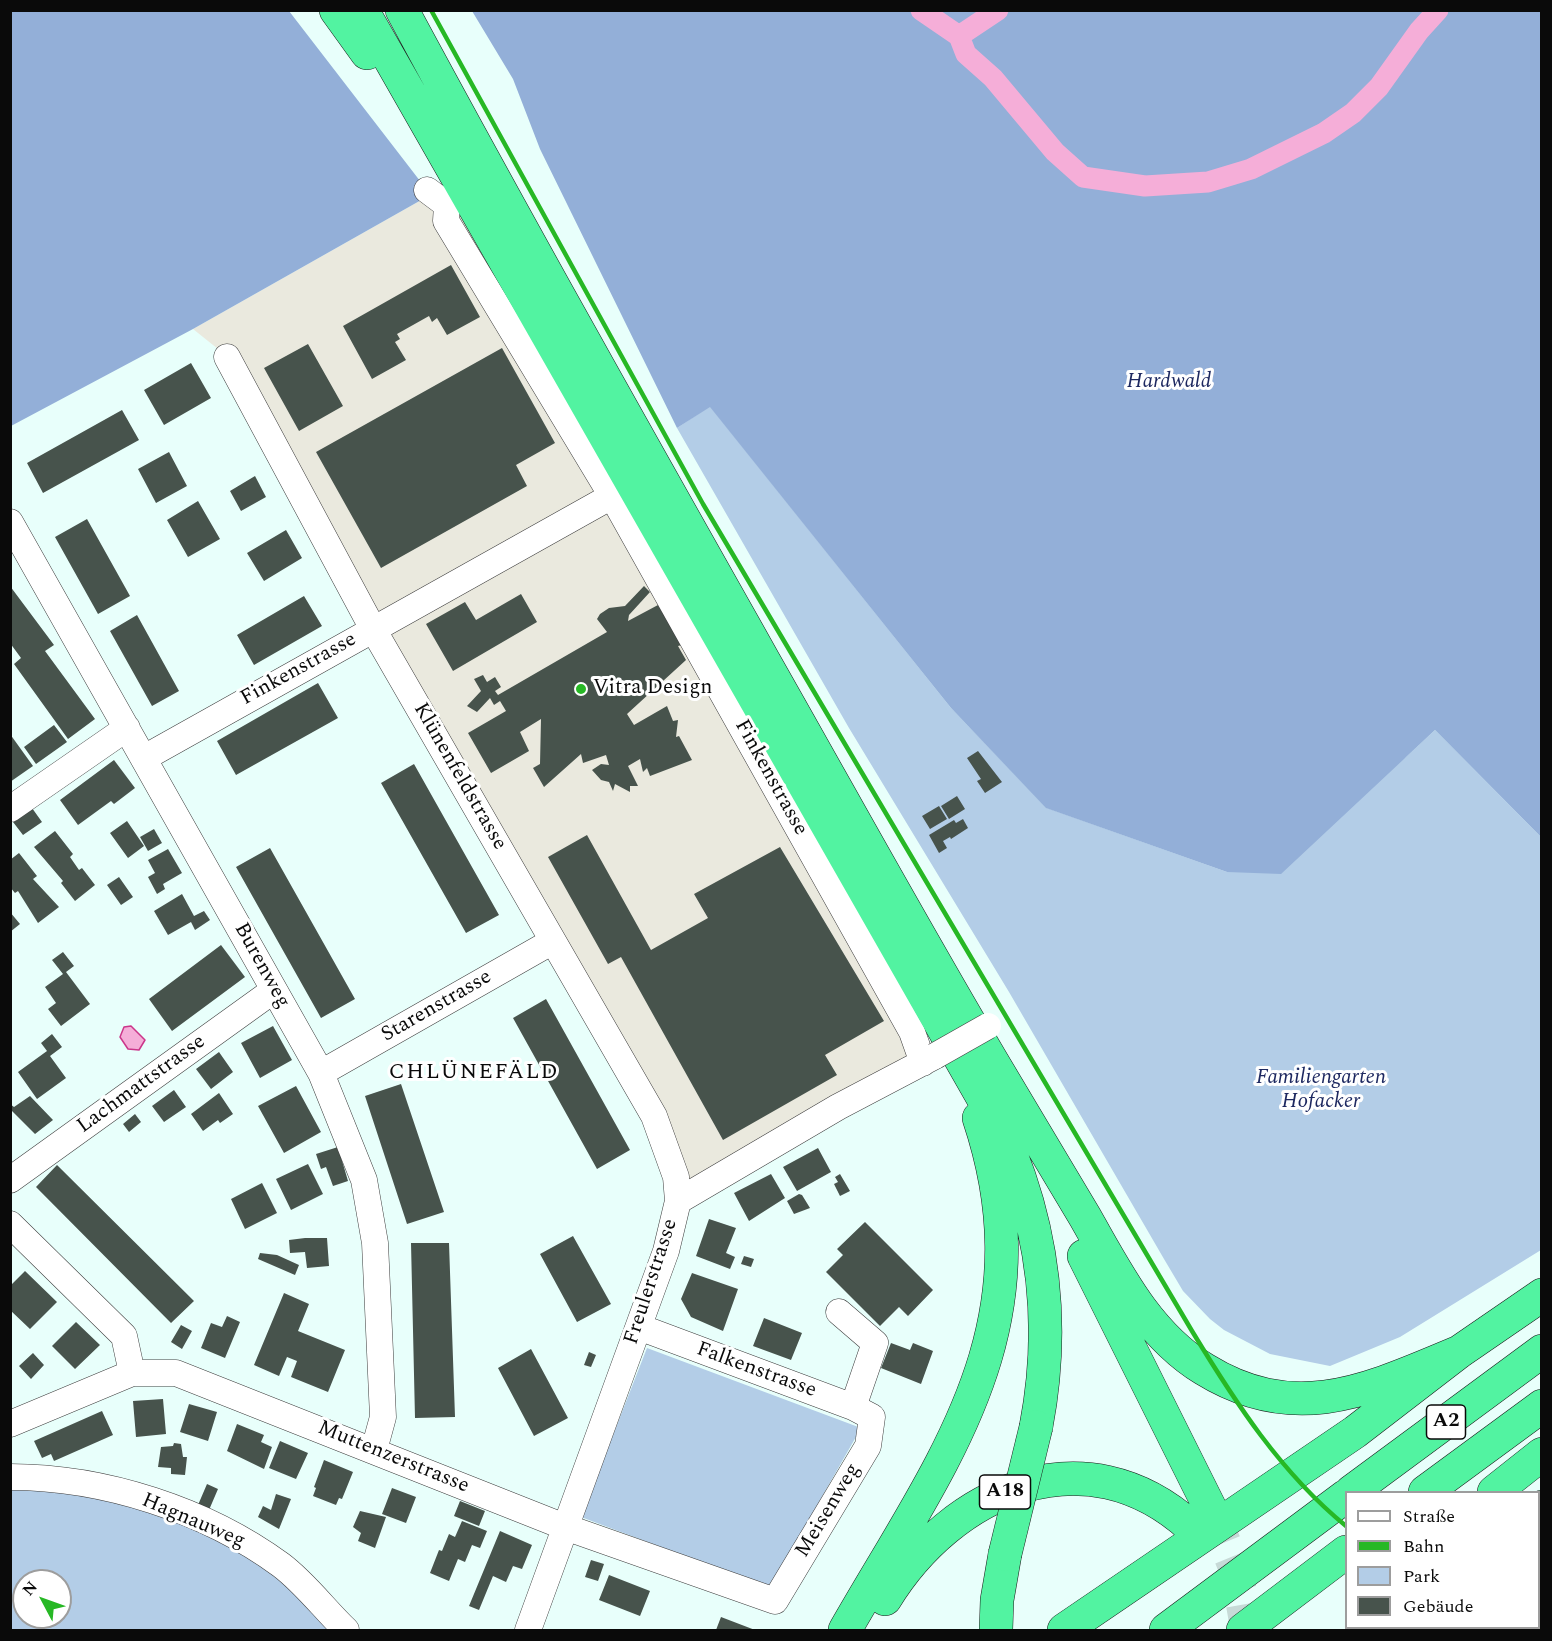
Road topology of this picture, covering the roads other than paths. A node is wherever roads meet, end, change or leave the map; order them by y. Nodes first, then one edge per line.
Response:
1 (336, 10) edge
2 (362, 10) edge
3 (382, 10) edge
4 (402, 10) edge
5 (427, 190) dead end
6 (498, 217) junction
7 (227, 357) dead end
8 (612, 496) junction
9 (10, 522) edge
10 (373, 629) junction
11 (127, 728) junction
12 (144, 758) junction
13 (10, 809) edge
14 (553, 941) junction
15 (274, 990) junction
16 (951, 1039) junction
17 (321, 1073) junction
18 (10, 1180) edge
19 (678, 1201) junction
20 (10, 1224) edge
21 (1542, 1295) edge
22 (840, 1312) dead end
23 (639, 1327) junction
24 (1542, 1351) edge
25 (1459, 1352) junction
26 (132, 1373) junction
27 (1542, 1406) edge
28 (862, 1412) junction
29 (10, 1424) edge
30 (374, 1450) junction
31 (1542, 1454) edge
32 (10, 1477) edge
33 (1352, 1491) edge
34 (1426, 1491) edge
35 (1495, 1491) edge
36 (1345, 1497) edge
37 (565, 1527) junction
38 (1345, 1554) edge
39 (870, 1587) junction
40 (775, 1601) joint
41 (997, 1615) edge
42 (346, 1630) edge
43 (528, 1630) edge
44 (831, 1630) edge
45 (845, 1630) edge
46 (866, 1630) edge
47 (1064, 1630) edge
48 (1166, 1630) edge
49 (1243, 1630) edge

1 - 6 highway
2 - 6 highway
3 - 6 highway
4 - 6 highway
5 - 8 street, Finkenstrasse
6 - 16 highway
7 - 10 street, Klünenfeldstrasse
8 - 10 street, Finkenstrasse
8 - 16 street, Finkenstrasse
9 - 11 street, Burenweg
10 - 12 street, Finkenstrasse
10 - 14 street, Klünenfeldstrasse
11 - 12 street, Burenweg
11 - 13 street
12 - 15 street, Burenweg
14 - 17 street, Starenstrasse
14 - 19 street, Klünenfeldstrasse
15 - 17 street, Burenweg
15 - 18 street, Lachmattstrasse
16 - 19 street, Freulerstrasse
16 - 25 highway
16 - 39 highway
16 - 41 highway, bridge
16 - 46 highway, A18
17 - 30 street, Burenweg
19 - 23 street, Freulerstrasse
20 - 26 street
21 - 25 highway
22 - 28 street, Meisenweg
23 - 28 street, Falkenstrasse
23 - 37 street, Freulerstrasse
24 - 33 highway, A2
25 - 47 highway
26 - 29 street, Muttenzerstrasse
26 - 30 street, Muttenzerstrasse
27 - 34 highway, A2
28 - 40 street, Meisenweg
30 - 37 street, Muttenzerstrasse
31 - 35 highway
32 - 42 street, Hagnauweg
36 - 48 highway
37 - 40 street, Muttenzerstrasse
37 - 43 street, Freulerstrasse
38 - 49 highway
39 - 44 highway
39 - 45 highway

